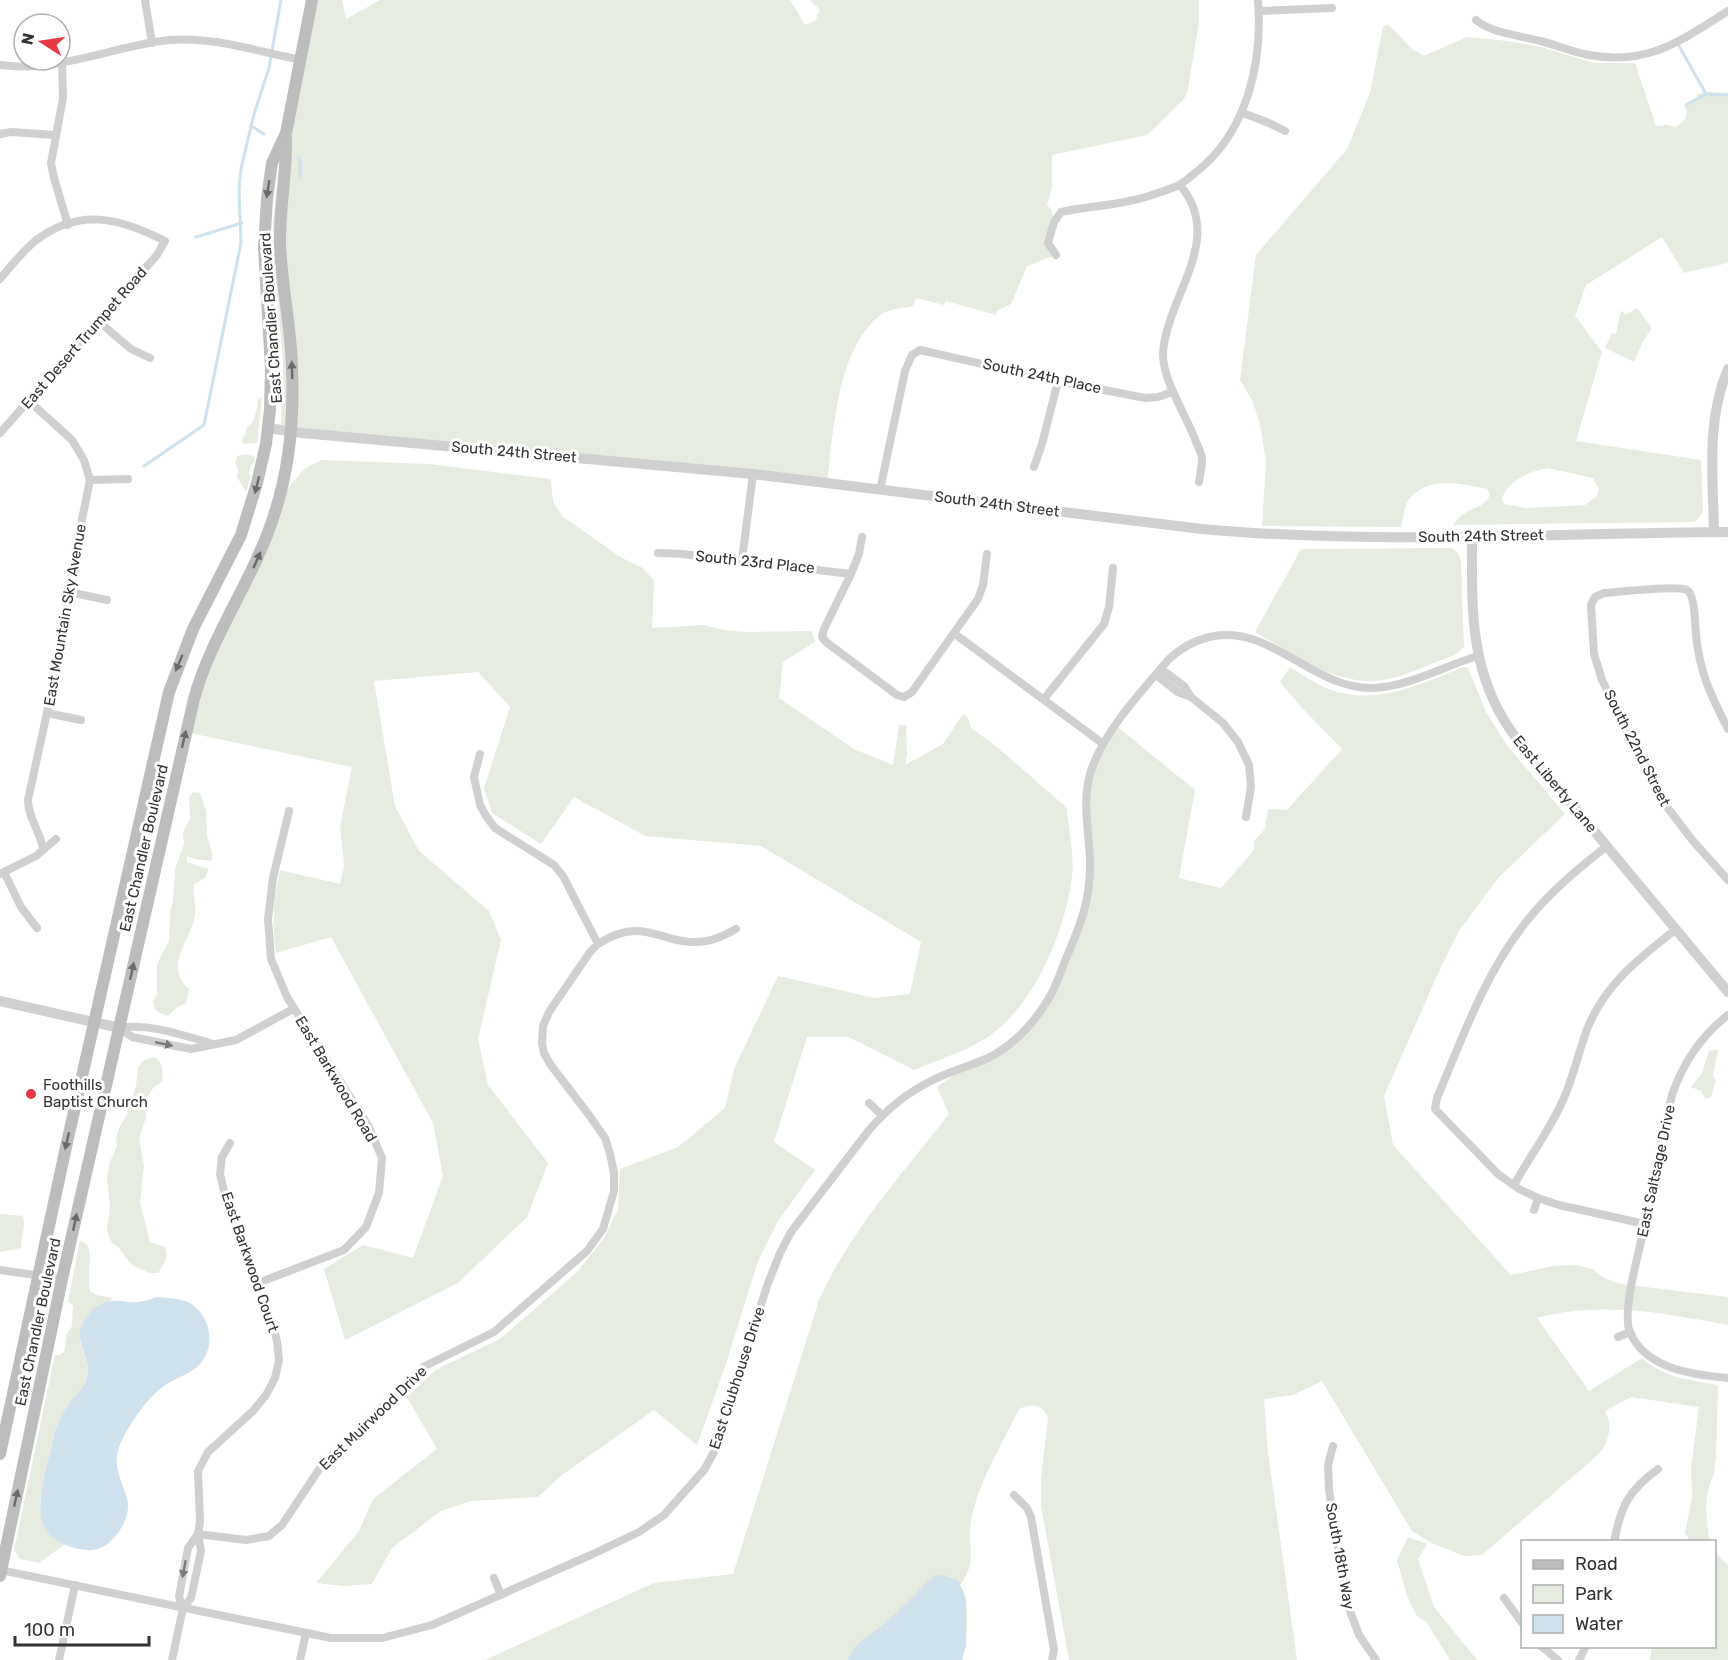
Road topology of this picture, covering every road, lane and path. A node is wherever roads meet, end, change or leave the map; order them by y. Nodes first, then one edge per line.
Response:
1 (145, 0) edge
2 (312, 0) edge
3 (1258, 0) edge
4 (1332, 8) dead end
5 (1258, 11) junction
6 (1728, 11) edge
7 (1476, 20) dead end
8 (152, 43) junction
9 (72, 60) edge
10 (302, 60) junction
11 (62, 72) edge
12 (1243, 113) junction
13 (1285, 131) dead end
14 (286, 133) junction
15 (0, 134) edge
16 (56, 135) junction
17 (1180, 185) junction
18 (68, 225) junction
19 (1056, 255) dead end
20 (0, 279) edge
21 (98, 321) junction
22 (150, 358) dead end
23 (1728, 369) edge
24 (1058, 381) junction
25 (1173, 392) junction
26 (29, 401) junction
27 (268, 428) junction
28 (290, 431) junction
29 (0, 433) edge
30 (1034, 467) dead end
31 (753, 474) junction
32 (129, 479) dead end
33 (90, 480) junction
34 (1199, 482) dead end
35 (880, 490) junction
36 (1714, 532) junction
37 (1728, 532) edge
38 (862, 537) dead end
39 (1472, 537) junction
40 (658, 553) dead end
41 (987, 554) dead end
42 (742, 560) junction
43 (1113, 568) dead end
44 (851, 574) junction
45 (69, 592) junction
46 (107, 600) dead end
47 (955, 634) junction
48 (1478, 656) junction
49 (1159, 672) junction
50 (1044, 699) junction
51 (47, 713) junction
52 (81, 720) dead end
53 (1728, 729) edge
54 (1102, 743) junction
55 (480, 754) dead end
56 (289, 811) dead end
57 (1246, 817) dead end
58 (56, 839) dead end
59 (1606, 847) junction
60 (43, 848) junction
61 (2, 873) edge
62 (1728, 880) edge
63 (37, 928) dead end
64 (736, 929) dead end
65 (1675, 930) junction
66 (598, 944) junction
67 (1728, 992) edge
68 (0, 1001) edge
69 (294, 1009) junction
70 (1722, 1020) edge
71 (94, 1022) junction
72 (120, 1028) junction
73 (869, 1103) dead end
74 (882, 1115) junction
75 (230, 1143) dead end
76 (1514, 1185) junction
77 (1538, 1198) junction
78 (1534, 1210) dead end
79 (1645, 1224) junction
80 (0, 1270) edge
81 (38, 1275) junction
82 (62, 1279) junction
83 (258, 1283) junction
84 (1630, 1332) junction
85 (1618, 1337) dead end
86 (1728, 1378) edge
87 (1333, 1446) dead end
88 (0, 1454) edge
89 (1658, 1469) dead end
90 (1014, 1495) dead end
91 (198, 1534) junction
92 (1614, 1540) edge
93 (0, 1572) edge
94 (494, 1578) dead end
95 (75, 1585) junction
96 (501, 1594) junction
97 (1504, 1598) dead end
98 (183, 1608) junction
99 (1521, 1622) edge
100 (306, 1633) junction
101 (1541, 1648) edge
102 (59, 1660) edge
103 (172, 1660) edge
104 (300, 1660) edge
105 (1052, 1660) edge
106 (1376, 1660) edge
107 (1558, 1660) edge

1 - 8 street
2 - 10 main road, East Chandler Boulevard
3 - 5 street
4 - 5 street
5 - 12 street
6 - 7 street
8 - 9 street
8 - 10 street
10 - 14 main road, East Chandler Boulevard
11 - 16 street
12 - 13 street
12 - 17 street
14 -> 27 main road, East Chandler Boulevard
28 -> 14 main road, East Chandler Boulevard
15 - 16 street
16 - 18 street
17 - 19 street
17 - 25 street
18 - 20 street
18 - 21 street, East Desert Trumpet Road
21 - 22 street
21 - 26 street, East Desert Trumpet Road
23 - 36 street
24 - 25 street, South 24th Place
24 - 30 street
24 - 35 street, South 24th Place
25 - 34 street
26 - 29 street, East Desert Trumpet Road
26 - 33 street
27 - 28 street, South 24th Street
27 -> 71 main road, East Chandler Boulevard
28 - 31 street, South 24th Street
72 -> 28 main road, East Chandler Boulevard
31 - 35 street, South 24th Street
31 - 42 street
32 - 33 street
33 - 45 street, East Mountain Sky Avenue
35 - 39 street, South 24th Street
36 - 37 street, South 24th Street
36 - 39 street, South 24th Street
38 - 44 street
39 - 48 street, East Liberty Lane
40 - 42 street, South 23rd Place
41 - 47 street
42 - 44 street, South 23rd Place
43 - 50 street
44 - 47 street
45 - 46 street
45 - 51 street, East Mountain Sky Avenue
47 - 50 street
48 - 49 street, East Clubhouse Drive
48 - 59 street, East Liberty Lane
49 - 54 street, East Clubhouse Drive
49 - 57 street
50 - 54 street
51 - 52 street
51 - 60 street, East Mountain Sky Avenue
53 - 62 street, South 22nd Street
54 - 74 street, East Clubhouse Drive
55 - 66 street
56 - 69 street, East Barkwood Road
58 - 60 street
59 - 65 street, East Liberty Lane
59 - 76 street
60 - 61 street
61 - 63 street
64 - 66 street
65 - 67 street, East Liberty Lane
65 - 76 street
66 - 91 street, East Muirwood Drive
68 - 71 street
69 - 72 street
69 - 83 street, East Barkwood Road
70 - 79 street, East Saltsage Drive
71 - 72 street
71 -> 81 main road, East Chandler Boulevard
82 -> 72 main road, East Chandler Boulevard
73 - 74 street
74 - 96 street, East Clubhouse Drive
75 - 83 street, East Barkwood Court
76 - 77 street
77 - 78 street
77 - 79 street
79 - 84 street, East Saltsage Drive
80 - 81 street
81 - 82 street
81 - 88 main road, East Chandler Boulevard
93 -> 82 main road, East Chandler Boulevard
83 - 91 street, East Barkwood Court
84 - 85 street
84 - 86 street
87 - 106 street, South 18th Way
89 - 92 street
90 - 105 street
91 - 98 street, East Barkwood Court
91 -> 98 street, East Barkwood Court
93 - 95 street, East Clubhouse Drive
94 - 96 street
95 - 98 street, East Clubhouse Drive
95 - 102 street
96 - 100 street, East Clubhouse Drive
97 - 99 street
98 - 100 street, East Clubhouse Drive
98 - 103 street
100 - 104 street
101 - 107 street

